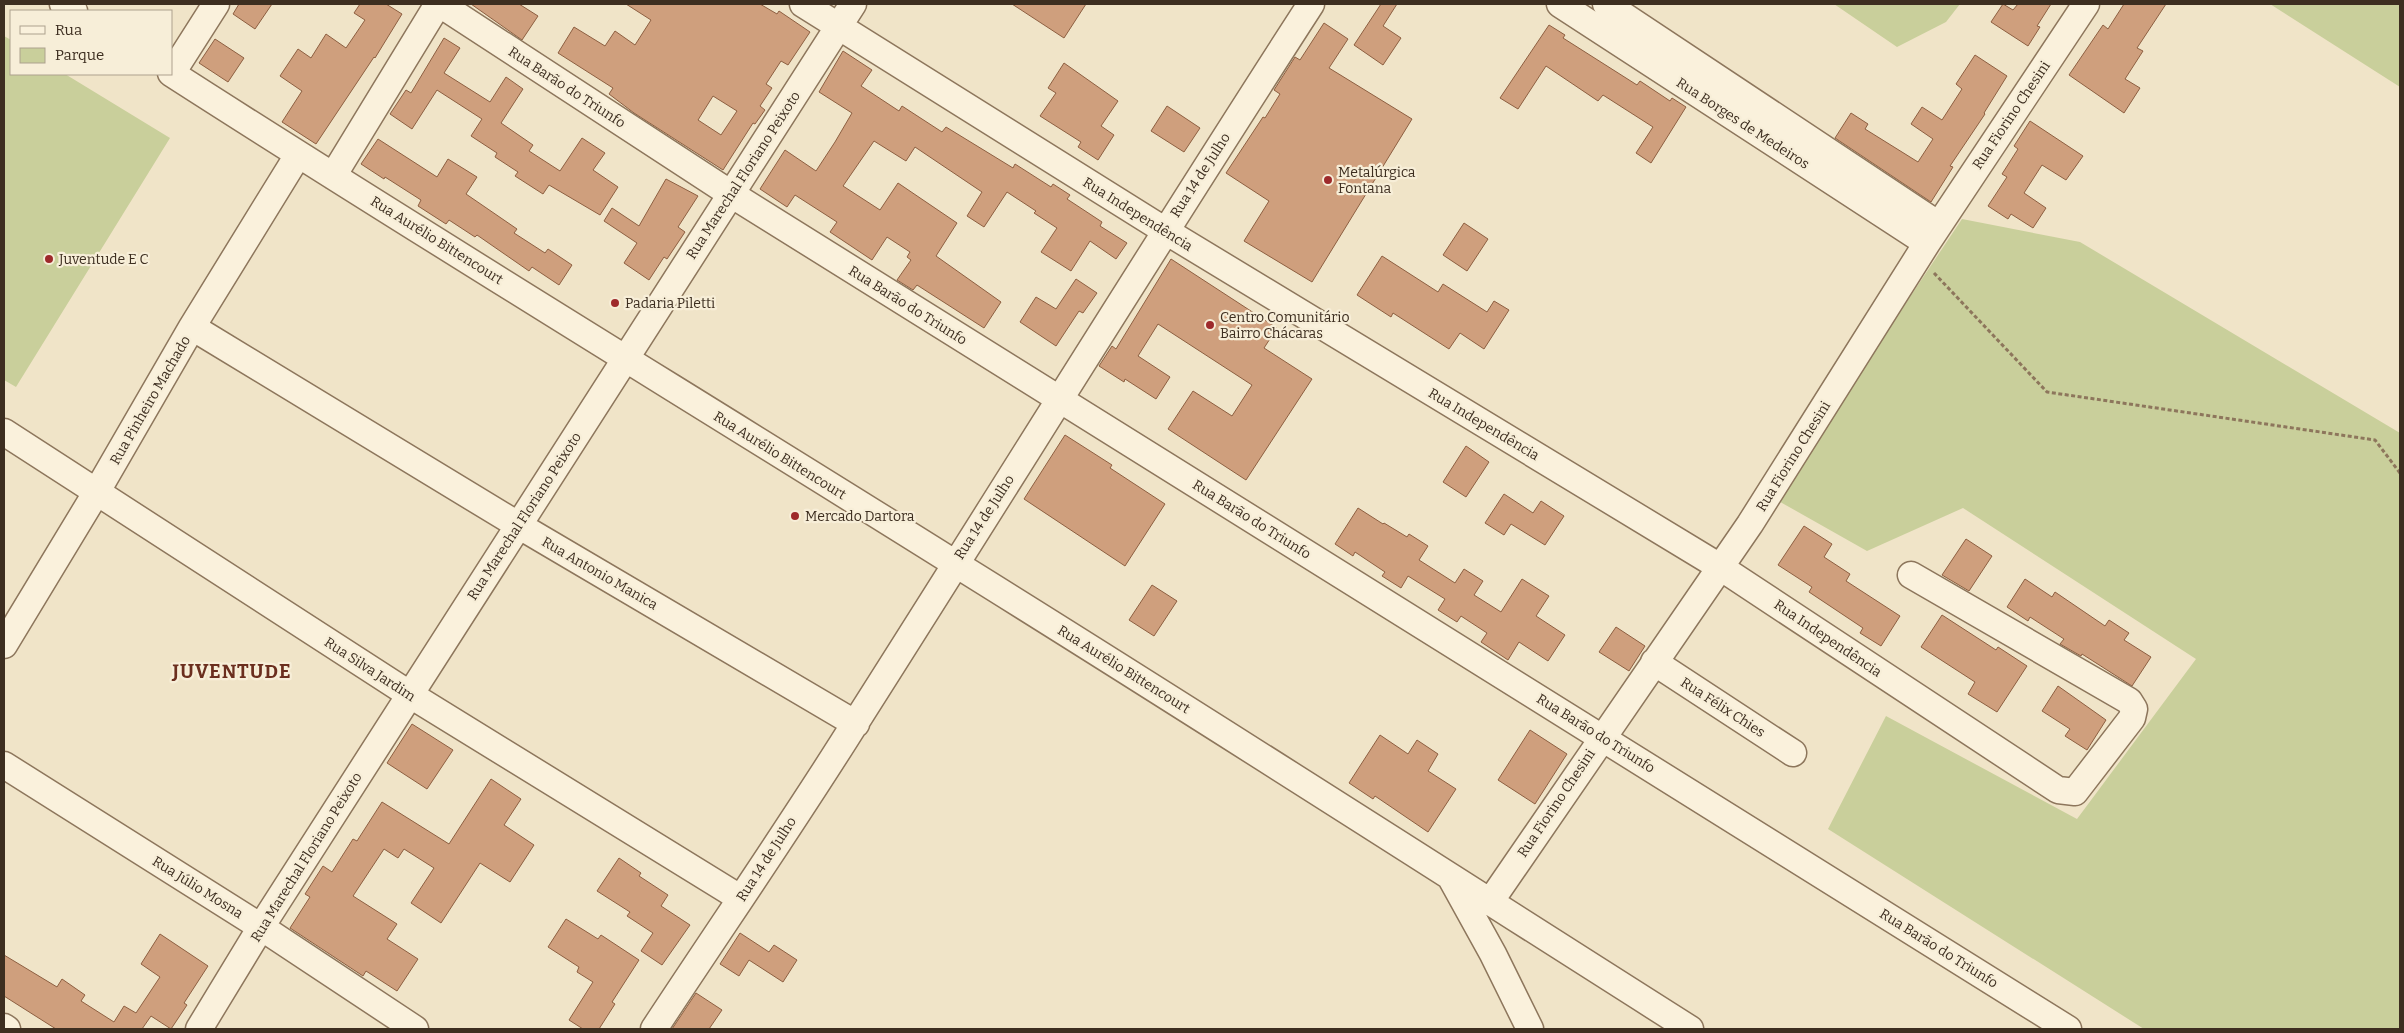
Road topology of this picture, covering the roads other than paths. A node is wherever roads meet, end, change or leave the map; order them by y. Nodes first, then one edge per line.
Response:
1 (216, 4) edge
2 (439, 4) edge
3 (803, 4) edge
4 (852, 4) edge
5 (1311, 4) edge
6 (1560, 4) edge
7 (1606, 4) edge
8 (2086, 4) edge
9 (839, 25) junction
10 (1644, 28) junction
11 (1630, 49) junction
12 (172, 73) edge
13 (298, 155) junction
14 (333, 176) junction
15 (731, 194) junction
16 (1164, 230) junction
17 (1928, 242) junction
18 (192, 327) junction
19 (626, 358) junction
20 (1060, 400) junction
21 (4, 432) edge
22 (96, 494) junction
23 (518, 525) junction
24 (955, 563) junction
25 (1720, 566) junction
26 (1911, 575) dead end
27 (4, 645) edge
28 (1654, 662) junction
29 (410, 694) junction
30 (856, 724) junction
31 (1602, 736) junction
32 (1793, 753) dead end
33 (4, 765) edge
34 (1448, 874) junction
35 (740, 898) junction
36 (1490, 902) junction
37 (261, 927) junction
38 (4, 1027) edge
39 (7, 1029) edge
40 (199, 1029) edge
41 (415, 1029) edge
42 (654, 1029) edge
43 (1530, 1029) edge
44 (1690, 1029) edge
45 (2068, 1029) edge

1 - 12 street
2 - 14 street
2 - 15 street, Rua Barão do Triunfo
3 - 9 street, Rua Independência
4 - 9 street, Rua Marechal Floriano Peixoto
5 - 16 street, Rua 14 de Julho
6 - 11 street, Rua Borges de Medeiros
7 - 10 street, Rua Borges de Medeiros
8 - 17 street, Rua Fiorino Chesini
9 - 15 street, Rua Marechal Floriano Peixoto
9 - 16 street, Rua Independência
10 - 11 street
10 - 17 street, Rua Borges de Medeiros
11 - 17 street, Rua Borges de Medeiros
12 - 13 street, Rua Aurélio Bittencourt
13 - 14 street, Rua Aurélio Bittencourt
13 - 18 street, Rua Pinheiro Machado
14 - 19 street, Rua Aurélio Bittencourt
15 - 19 street, Rua Marechal Floriano Peixoto
15 - 20 street, Rua Barão do Triunfo
16 - 20 street, Rua 14 de Julho
16 - 25 street, Rua Independência
17 - 25 street, Rua Fiorino Chesini
18 - 22 street, Rua Pinheiro Machado
18 - 23 street, Rua Antonio Manica
19 - 23 street, Rua Marechal Floriano Peixoto
19 - 24 street, Rua Aurélio Bittencourt
20 - 24 street, Rua 14 de Julho
20 - 31 street, Rua Barão do Triunfo
21 - 22 street, Rua Silva Jardim
22 - 27 street, Rua Pinheiro Machado
22 - 29 street, Rua Silva Jardim
23 - 29 street, Rua Marechal Floriano Peixoto
23 - 30 street, Rua Antonio Manica
24 - 30 street, Rua 14 de Julho
24 - 34 street, Rua Aurélio Bittencourt
25 - 26 street, Rua Independência
25 - 28 street, Rua Fiorino Chesini
28 - 31 street, Rua Fiorino Chesini
28 - 32 street, Rua Félix Chies
29 - 35 street, Rua Silva Jardim
29 - 37 street, Rua Marechal Floriano Peixoto
30 - 35 street, Rua 14 de Julho
31 - 36 street, Rua Fiorino Chesini
31 - 45 street, Rua Barão do Triunfo
33 - 37 street, Rua Júlio Mosna
34 - 36 street, Rua Aurélio Bittencourt
34 - 43 street
35 - 42 street, Rua 14 de Julho
36 - 44 street, Rua Aurélio Bittencourt
37 - 40 street, Rua Marechal Floriano Peixoto
37 - 41 street, Rua Júlio Mosna
38 - 39 street

